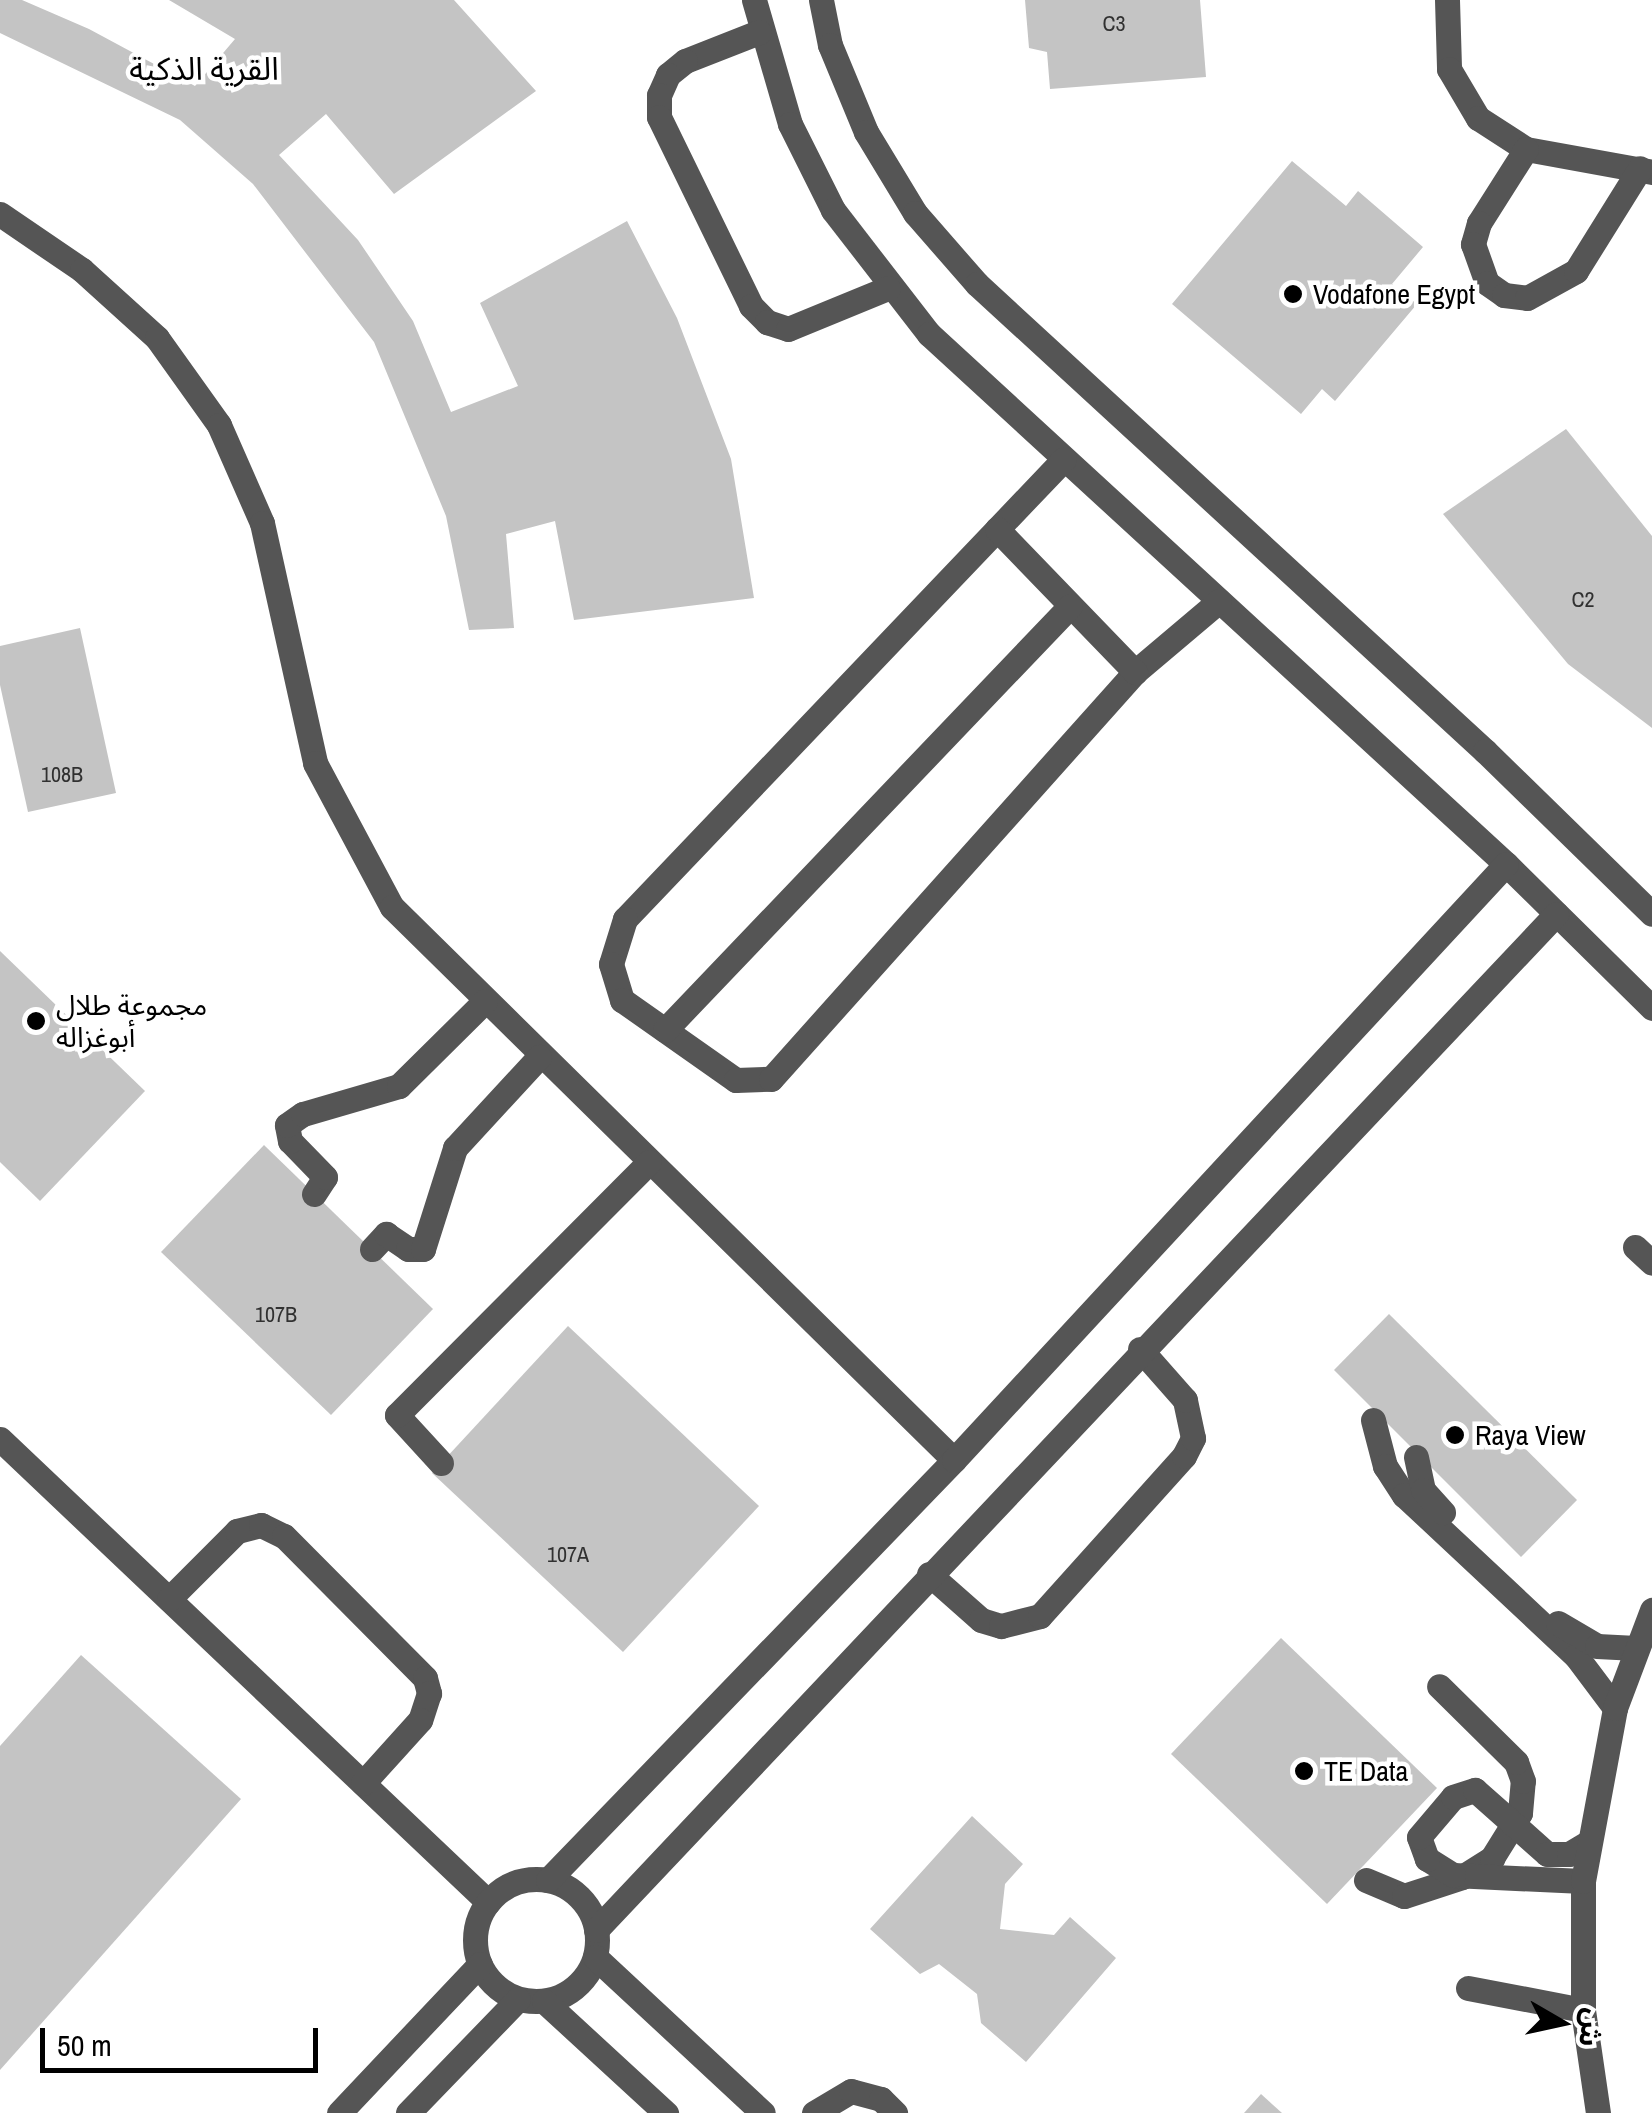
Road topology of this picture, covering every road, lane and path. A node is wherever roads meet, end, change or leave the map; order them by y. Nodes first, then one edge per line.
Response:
1 (754, 0) edge
2 (821, 0) edge
3 (1447, 0) edge
4 (759, 32) junction
5 (1526, 149) junction
6 (1646, 170) edge
7 (0, 214) edge
8 (888, 288) junction
9 (1064, 458) junction
10 (996, 529) junction
11 (1220, 601) junction
12 (1070, 606) junction
13 (1135, 672) junction
14 (1506, 864) junction
15 (1556, 914) junction
16 (1652, 914) edge
17 (485, 1001) junction
18 (1652, 1008) edge
19 (665, 1030) junction
20 (538, 1058) junction
21 (649, 1162) junction
22 (314, 1194) dead end
23 (372, 1250) dead end
24 (1140, 1349) junction
25 (1373, 1420) dead end
26 (0, 1439) edge
27 (1416, 1457) dead end
28 (954, 1460) junction
29 (441, 1462) dead end
30 (929, 1574) junction
31 (169, 1599) junction
32 (1652, 1610) edge
33 (1636, 1648) junction
34 (1439, 1686) dead end
35 (1615, 1708) junction
36 (363, 1783) junction
37 (1514, 1828) junction
38 (1587, 1843) junction
39 (1462, 1877) junction
40 (548, 1880) junction
41 (1366, 1880) dead end
42 (1583, 1881) junction
43 (488, 1902) junction
44 (596, 1930) junction
45 (595, 1956) junction
46 (480, 1964) junction
47 (1468, 1988) dead end
48 (531, 2000) junction
49 (1583, 2010) junction
50 (339, 2113) edge
51 (408, 2113) edge
52 (666, 2113) edge
53 (764, 2113) edge
54 (814, 2113) edge
55 (895, 2113) edge
56 (1598, 2113) edge

1 - 4 street
2 - 16 street
3 - 5 street
4 - 8 street
4 - 8 street
5 - 6 street
5 - 6 street
7 - 17 street
8 - 9 street
9 - 10 street
9 - 11 street
10 - 12 street
10 - 19 street
11 - 13 street
11 - 14 street
12 - 13 street
12 - 19 street
13 - 19 street
14 - 15 street
14 - 28 street
15 - 18 street
15 - 24 street
17 - 20 street
17 - 22 street
20 - 21 street
20 - 23 street
21 - 28 street
21 - 29 street
24 - 30 street
24 - 30 street
25 - 35 street
26 - 31 street
27 - 33 street
28 - 40 street
30 - 44 street
31 - 36 street
31 - 36 street
32 - 33 street
33 - 35 street
34 - 37 street
35 - 38 street
36 - 43 street
37 - 38 street
37 - 39 street
37 - 39 street
38 - 42 street
39 - 41 street
39 - 42 street
40 - 43 street
40 - 44 street
42 - 49 street
43 - 46 street
44 - 45 street
45 - 48 street
45 - 53 street
46 - 48 street
46 - 50 street
47 - 49 street
48 - 51 street
48 - 52 street
49 - 56 street
54 - 55 street

